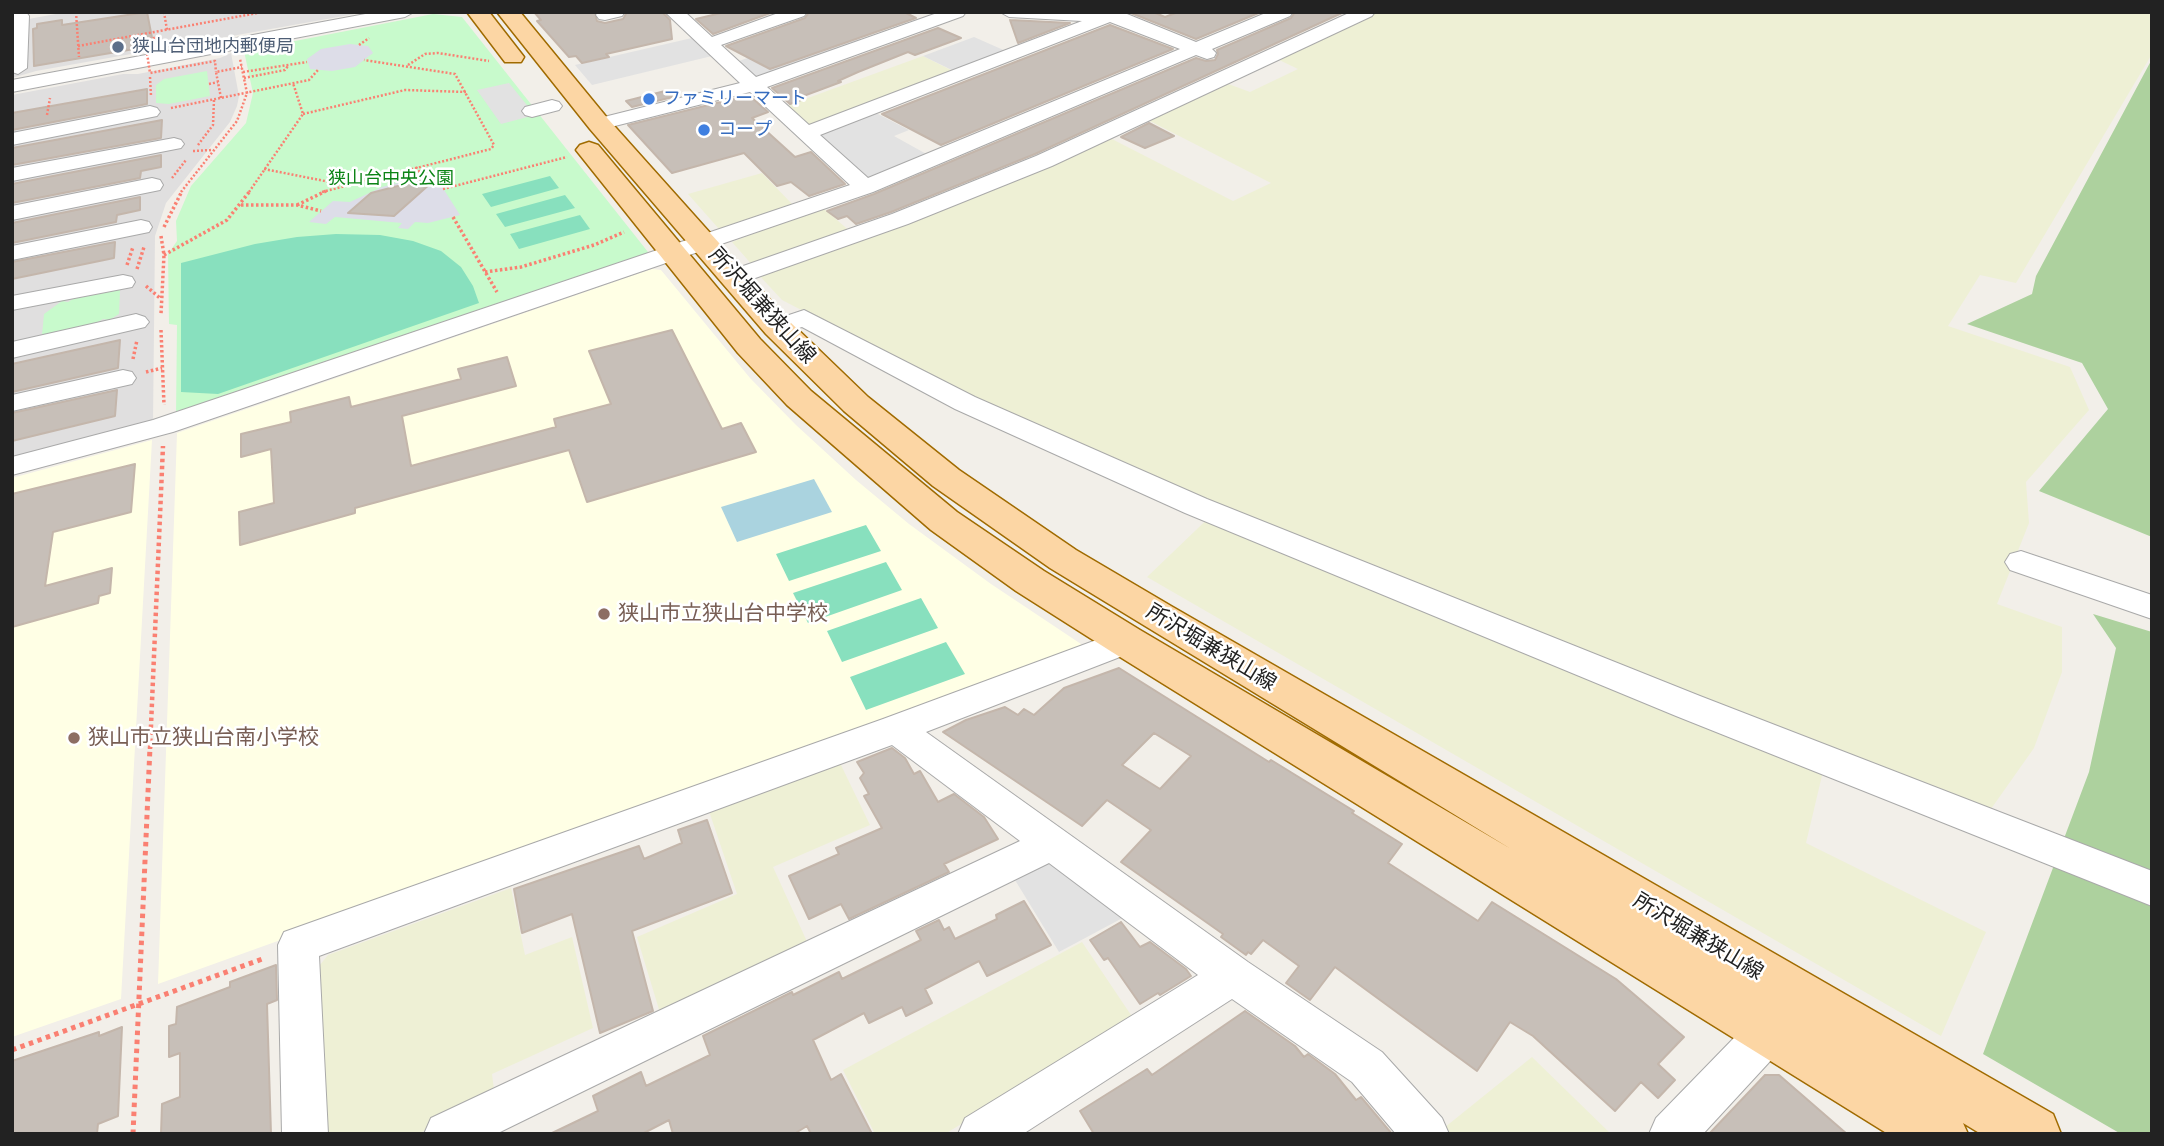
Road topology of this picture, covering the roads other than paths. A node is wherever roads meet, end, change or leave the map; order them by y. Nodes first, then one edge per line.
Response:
1 (43, 12) edge
2 (405, 12) edge
3 (478, 12) edge
4 (508, 12) edge
5 (674, 12) edge
6 (798, 12) edge
7 (957, 12) edge
8 (1009, 12) edge
9 (1284, 12) edge
10 (1366, 12) edge
11 (1115, 14) edge
12 (16, 17) edge
13 (1027, 24) dead end
14 (1056, 37) junction
15 (708, 44) junction
16 (1196, 49) junction
17 (1242, 67) junction
18 (18, 68) dead end
19 (753, 85) junction
20 (12, 86) edge
21 (100, 89) dead end
22 (12, 105) edge
23 (150, 112) road end
24 (806, 133) junction
25 (993, 135) junction
26 (12, 139) edge
27 (589, 139) junction
28 (183, 148) road end
29 (1044, 161) junction
30 (12, 175) edge
31 (161, 183) road end
32 (865, 187) junction
33 (12, 213) edge
34 (147, 233) road end
35 (688, 246) junction
36 (12, 253) edge
37 (735, 277) junction
38 (123, 282) road end
39 (12, 303) edge
40 (136, 322) road end
41 (777, 327) junction
42 (12, 350) edge
43 (123, 378) road end
44 (12, 403) edge
45 (12, 466) edge
46 (2021, 562) dead end
47 (2152, 607) edge
48 (1126, 641) junction
49 (896, 729) junction
50 (1051, 844) junction
51 (2152, 889) edge
52 (1233, 976) junction
53 (1802, 998) junction
54 (1770, 1030) junction
55 (305, 1134) edge
56 (447, 1134) edge
57 (981, 1134) edge
58 (1426, 1134) edge
59 (1672, 1134) edge
60 (1940, 1134) edge
61 (2033, 1134) edge

1 - 12 street
2 - 20 street
3 - 35 main road, 所沢堀兼狭山線
4 - 27 main road, 所沢堀兼狭山線
5 - 15 street
6 - 15 street
7 - 19 street
8 - 11 street
9 - 16 street
10 - 17 street
11 - 14 street
11 - 16 street
12 - 18 street
13 - 14 street
14 - 24 street
15 - 19 street
16 - 17 street
16 - 25 street
17 - 29 street
19 - 24 street
19 - 27 street
21 - 22 street
23 - 26 street
24 - 32 street
25 - 29 street
25 - 32 street
27 - 35 main road, 所沢堀兼狭山線
28 - 30 street
29 - 37 street
31 - 33 street
32 - 35 street
34 - 36 street
35 - 37 main road, 所沢堀兼狭山線
35 - 45 street
35 - 48 main road, 所沢堀兼狭山線
37 - 41 main road, 所沢堀兼狭山線
38 - 39 street
40 - 42 street
41 - 51 street
41 - 53 main road, 所沢堀兼狭山線
43 - 44 street
46 - 47 street
48 - 49 street
48 - 54 main road, 所沢堀兼狭山線
49 - 50 street
49 - 55 street
50 - 52 street
50 - 56 street
52 - 57 street
52 - 58 street
53 - 54 street
53 - 61 main road, 所沢堀兼狭山線
54 - 59 street
54 - 60 main road, 所沢堀兼狭山線

